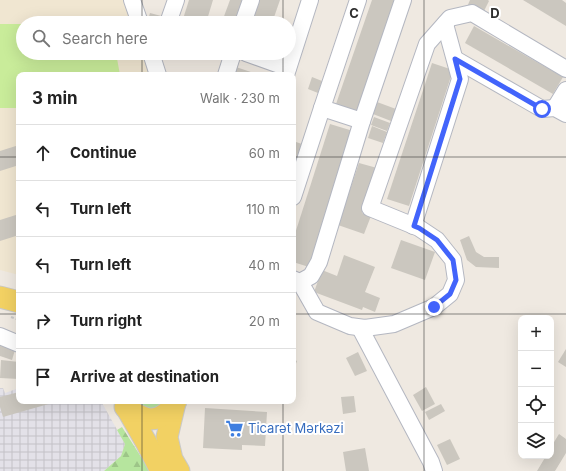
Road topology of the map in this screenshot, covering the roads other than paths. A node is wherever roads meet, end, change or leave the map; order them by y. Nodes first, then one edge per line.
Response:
1 (132, 0) edge
2 (176, 0) edge
3 (251, 0) edge
4 (310, 0) edge
5 (358, 0) edge
6 (403, 0) edge
7 (138, 16) edge
8 (170, 16) edge
9 (245, 16) edge
10 (445, 24) junction
11 (296, 44) edge
12 (455, 59) junction
13 (231, 60) edge
14 (261, 60) edge
15 (291, 60) edge
16 (566, 70) edge
17 (227, 72) edge
18 (287, 72) edge
19 (566, 90) edge
20 (322, 108) junction
21 (560, 111) edge
22 (362, 121) junction
23 (296, 188) edge
24 (414, 226) junction
25 (297, 280) edge
26 (0, 297) edge
27 (16, 301) edge
28 (360, 328) junction
29 (0, 336) edge
30 (16, 343) edge
31 (173, 404) edge
32 (175, 404) edge
33 (124, 405) edge
34 (161, 471) edge
35 (179, 471) edge
36 (434, 471) edge

1 - 7 street
2 - 8 street
3 - 9 street
4 - 11 street
5 - 20 street
6 - 22 street
10 - 12 street
10 - 16 street
10 - 24 street
12 - 21 street
12 - 24 street
13 - 17 street
14 - 18 street
15 - 18 street
19 - 21 street
20 - 22 street
20 - 23 street
22 - 25 street
24 - 28 street
25 - 28 street
26 - 27 main road
28 - 36 street
29 - 30 street
31 - 33 main road
32 - 35 main road
33 - 34 main road

